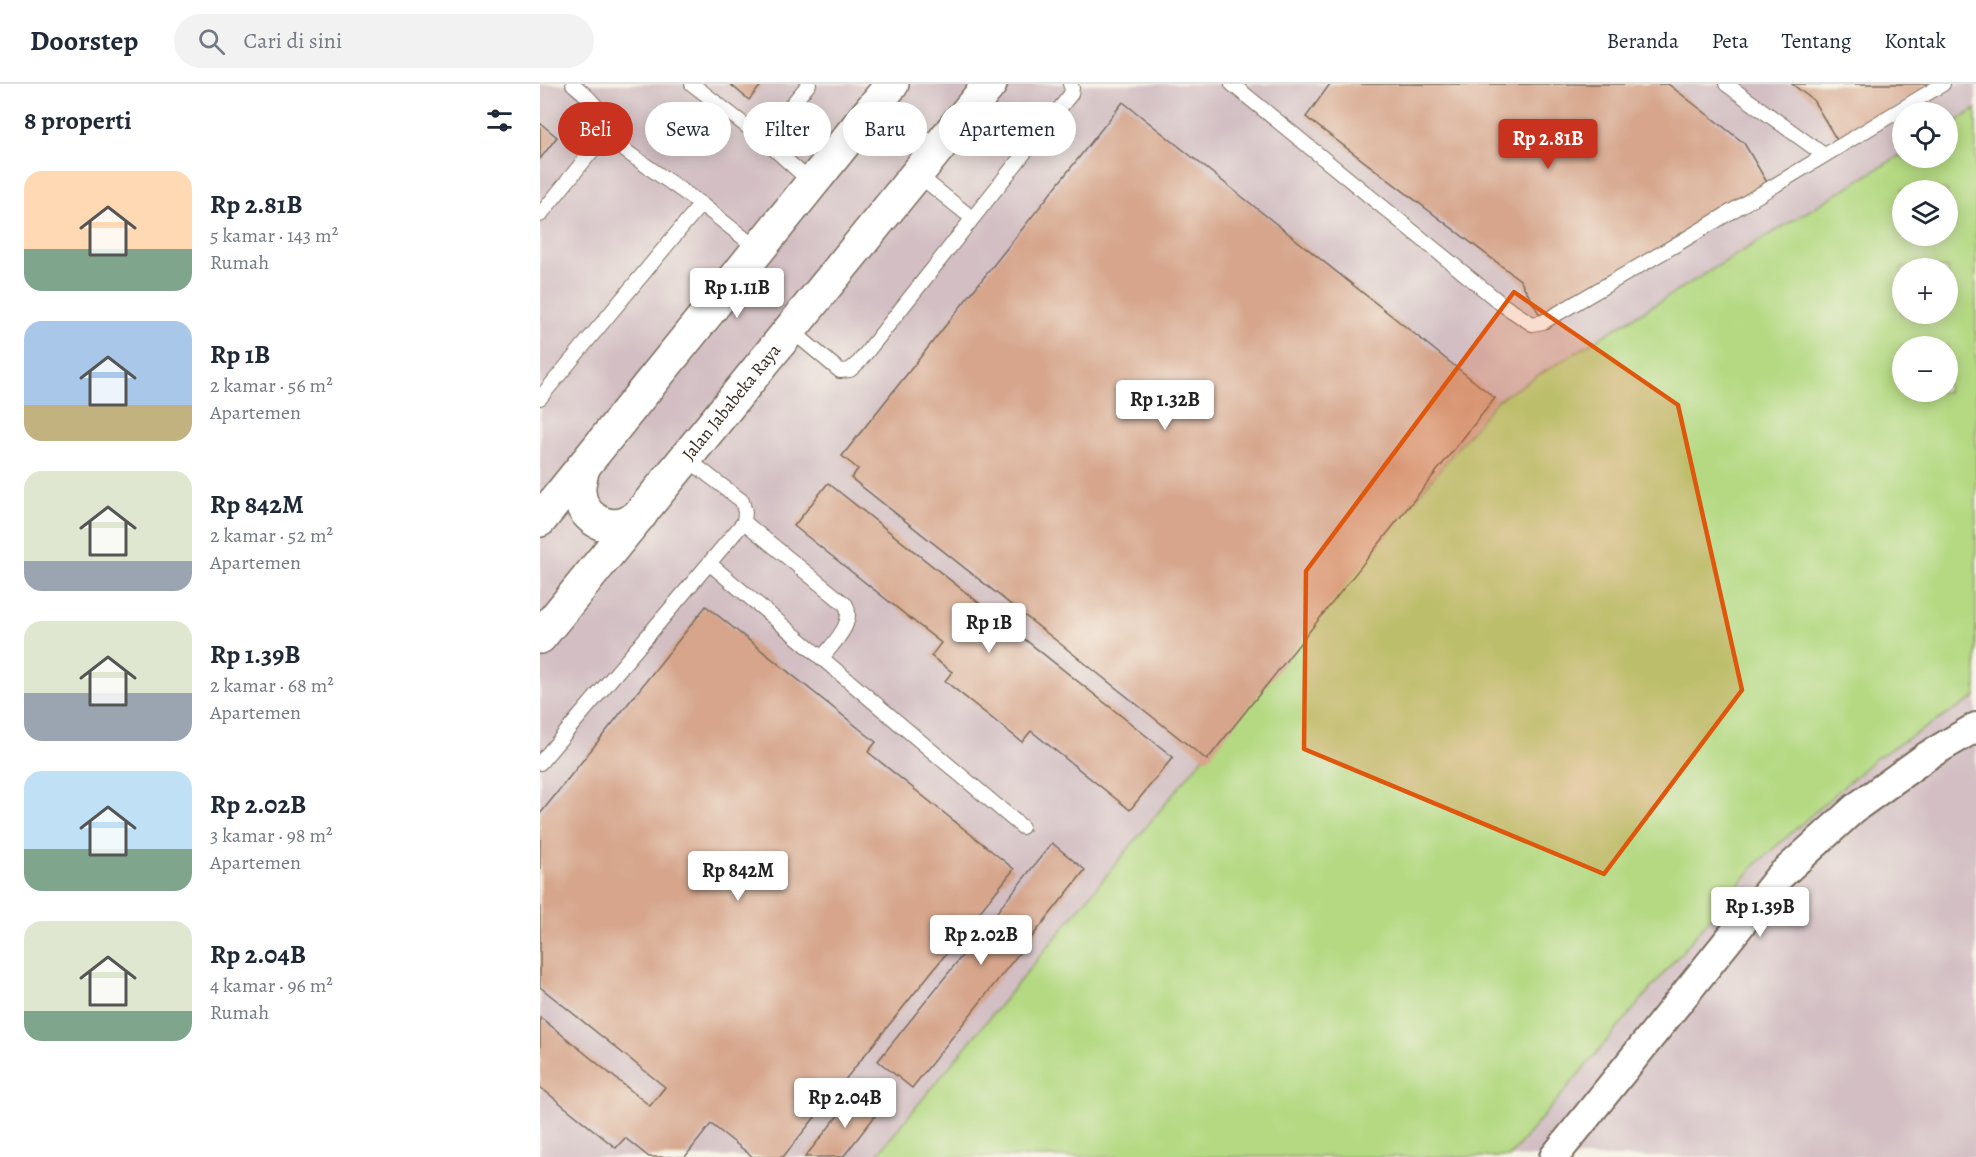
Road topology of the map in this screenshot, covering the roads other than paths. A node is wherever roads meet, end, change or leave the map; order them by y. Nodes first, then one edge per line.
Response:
1 (573, 84) edge
2 (692, 84) edge
3 (808, 84) edge
4 (892, 84) edge
5 (990, 84) edge
6 (1070, 84) edge
7 (1232, 84) edge
8 (1726, 84) edge
9 (1943, 84) edge
10 (594, 102) edge
11 (793, 102) edge
12 (743, 124) edge
13 (1824, 155) junction
14 (588, 156) edge
15 (633, 156) edge
16 (782, 156) edge
17 (917, 174) junction
18 (813, 184) junction
19 (701, 204) junction
20 (540, 215) edge
21 (972, 218) junction
22 (759, 250) junction
23 (791, 330) junction
24 (540, 398) edge
25 (686, 458) junction
26 (582, 468) junction
27 (641, 513) junction
28 (540, 520) edge
29 (744, 522) junction
30 (710, 564) junction
31 (540, 638) edge
32 (822, 658) junction
33 (1976, 727) edge
34 (540, 763) edge
35 (1022, 827) dead end
36 (1554, 1157) edge

1 - 10 lane
2 - 12 lane
3 - 11 lane
4 - 18 main road
5 - 17 main road, Jalan Jababeka Raya
6 - 21 lane
7 - 13 lane
8 - 13 lane
9 - 13 lane
14 - 20 lane
15 - 19 lane
16 - 18 lane
17 - 21 lane
17 - 23 main road, Jalan Jababeka Raya
18 - 22 main road
19 - 22 lane
19 - 24 lane
21 - 23 lane
22 - 26 main road
23 - 25 main road, Jalan Jababeka Raya
25 - 27 main road, Jalan Jababeka Raya
25 - 29 lane
26 - 27 main road
26 - 28 main road
27 - 31 main road, Jalan Jababeka Raya
29 - 30 lane
29 - 32 lane
30 - 32 lane
30 - 34 lane
32 - 35 lane
33 - 36 street

